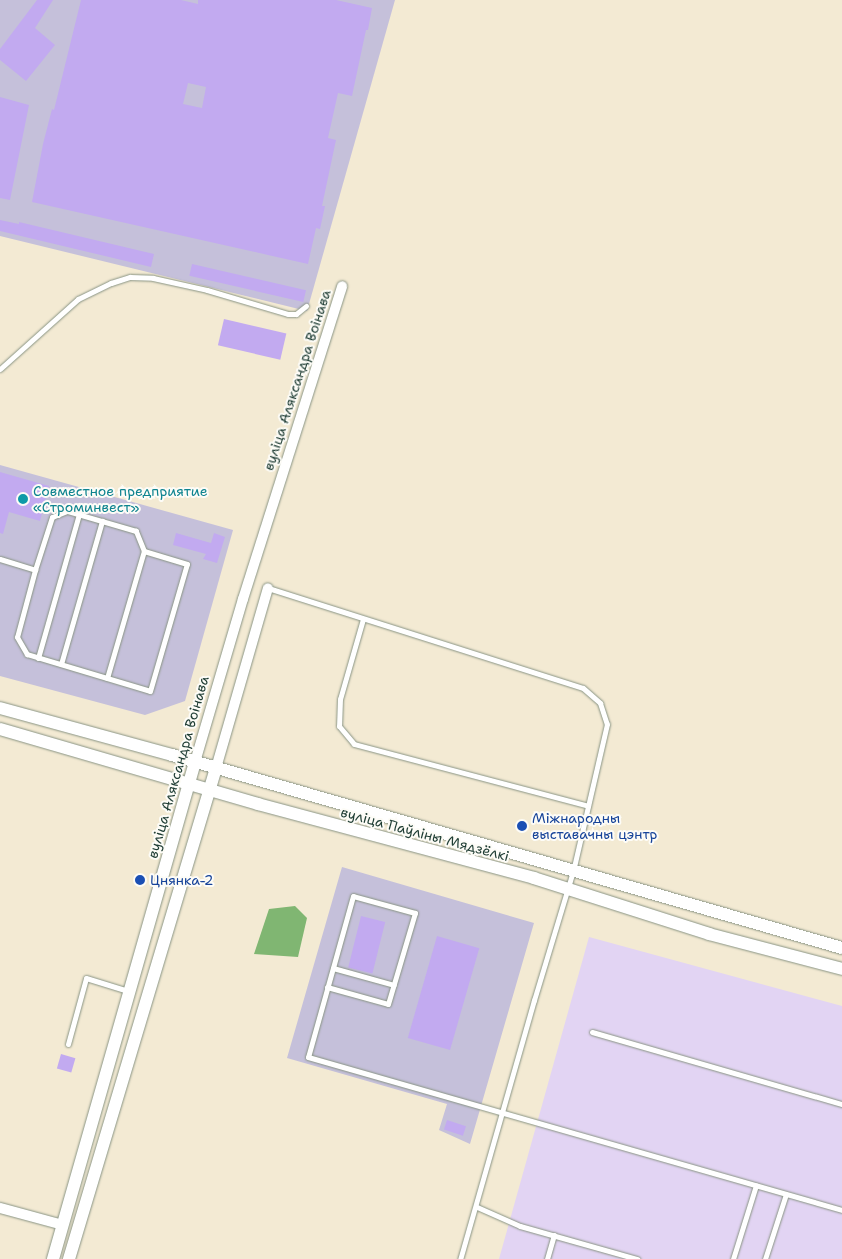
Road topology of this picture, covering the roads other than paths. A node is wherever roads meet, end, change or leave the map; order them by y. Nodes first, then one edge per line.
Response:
1 (342, 286) dead end
2 (306, 306) dead end
3 (0, 369) edge
4 (79, 514) junction
5 (102, 521) junction
6 (144, 551) junction
7 (0, 560) edge
8 (35, 570) junction
9 (268, 588) joint
10 (363, 619) junction
11 (38, 658) junction
12 (61, 664) junction
13 (107, 678) junction
14 (0, 708) edge
15 (0, 729) edge
16 (195, 762) junction
17 (216, 768) junction
18 (188, 783) junction
19 (209, 789) junction
20 (588, 806) junction
21 (573, 871) junction
22 (568, 888) junction
23 (842, 948) edge
24 (333, 968) junction
25 (842, 969) edge
26 (394, 985) junction
27 (328, 987) junction
28 (129, 991) junction
29 (592, 1032) dead end
30 (68, 1044) dead end
31 (842, 1104) edge
32 (502, 1112) junction
33 (78, 1170) junction
34 (94, 1175) junction
35 (756, 1185) junction
36 (786, 1194) junction
37 (476, 1206) junction
38 (0, 1208) edge
39 (842, 1210) edge
40 (63, 1225) junction
41 (554, 1235) junction
42 (53, 1259) edge
43 (69, 1259) edge
44 (460, 1259) edge
45 (547, 1259) edge
46 (637, 1259) edge
47 (733, 1259) edge
48 (765, 1259) edge

1 - 16 street, вуліца Аляксандра Воінава
2 - 3 lane
4 - 5 lane
4 - 8 lane
4 - 11 lane
5 - 6 lane
5 - 12 lane
6 - 13 lane
6 - 13 lane
7 - 8 lane
8 - 11 lane
9 - 10 lane
9 - 17 street
10 - 20 lane
10 - 20 lane
11 - 12 lane
12 - 13 lane
14 - 16 street, вуліца Паўліны Мядзёлкі
15 - 18 street, вуліца Паўліны Мядзёлкі
16 - 17 street, вуліца Паўліны Мядзёлкі
16 - 18 street, вуліца Аляксандра Воінава
17 - 19 street
17 - 21 street, вуліца Паўліны Мядзёлкі
18 - 19 street, вуліца Паўліны Мядзёлкі
18 - 28 street, вуліца Аляксандра Воінава
19 - 22 street, вуліца Паўліны Мядзёлкі
19 - 34 street
20 - 21 lane
21 - 22 lane
21 - 23 street, вуліца Паўліны Мядзёлкі
22 - 25 street, вуліца Паўліны Мядзёлкі
22 - 32 lane
24 - 26 lane
24 - 26 lane
24 - 27 lane
26 - 27 lane
27 - 32 lane
28 - 30 lane
28 - 33 street, вуліца Аляксандра Воінава
29 - 31 lane
32 - 35 lane
32 - 37 lane
33 - 34 street
33 - 40 street, вуліца Аляксандра Воінава
34 - 43 street
35 - 36 lane
35 - 47 lane
36 - 39 lane
36 - 48 lane
37 - 41 lane
37 - 44 lane
38 - 40 street
40 - 42 street, вуліца Аляксандра Воінава
41 - 45 lane
41 - 46 lane

